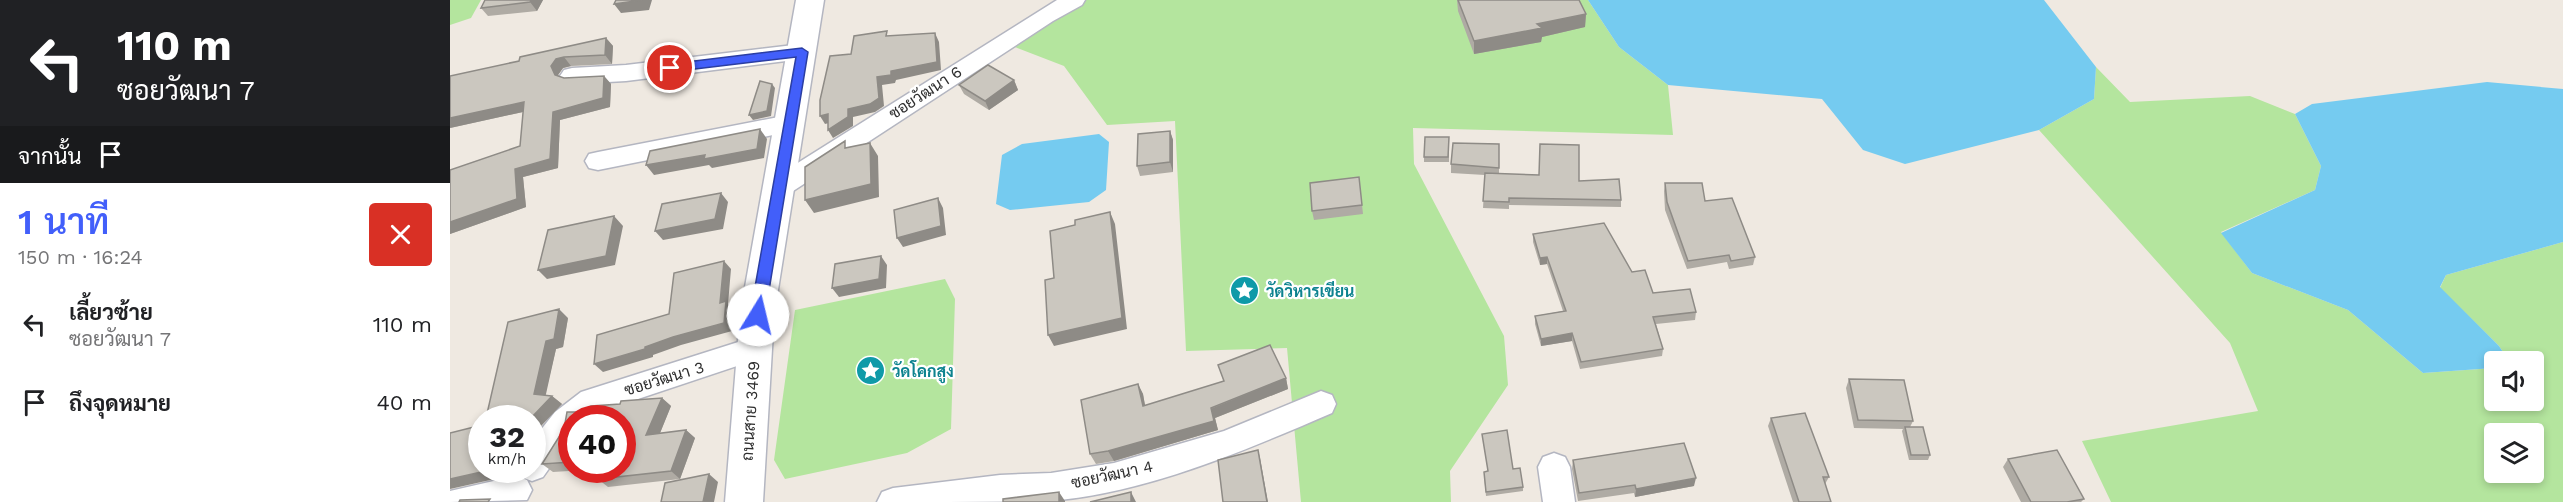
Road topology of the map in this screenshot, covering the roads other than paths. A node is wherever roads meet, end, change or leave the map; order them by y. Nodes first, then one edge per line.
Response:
1 (810, 0) edge
2 (1074, 0) edge
3 (802, 52) junction
4 (572, 76) edge
5 (789, 124) junction
6 (598, 161) dead end
7 (778, 188) junction
8 (754, 350) junction
9 (1321, 404) dead end
10 (546, 447) edge
11 (1554, 467) dead end
12 (520, 483) edge
13 (458, 502) edge
14 (744, 502) edge
15 (893, 502) edge
16 (1559, 502) edge

1 - 3 street, ถนนสาย 3469
2 - 7 street, ซอยวัฒนา 6
3 - 4 street
3 - 5 street, ถนนสาย 3469
5 - 6 street
5 - 7 street, ถนนสาย 3469
7 - 8 street, ถนนสาย 3469
8 - 10 street, ซอยวัฒนา 3
8 - 14 street, ถนนสาย 3469
9 - 15 street, ซอยวัฒนา 4
11 - 16 street
12 - 13 street

